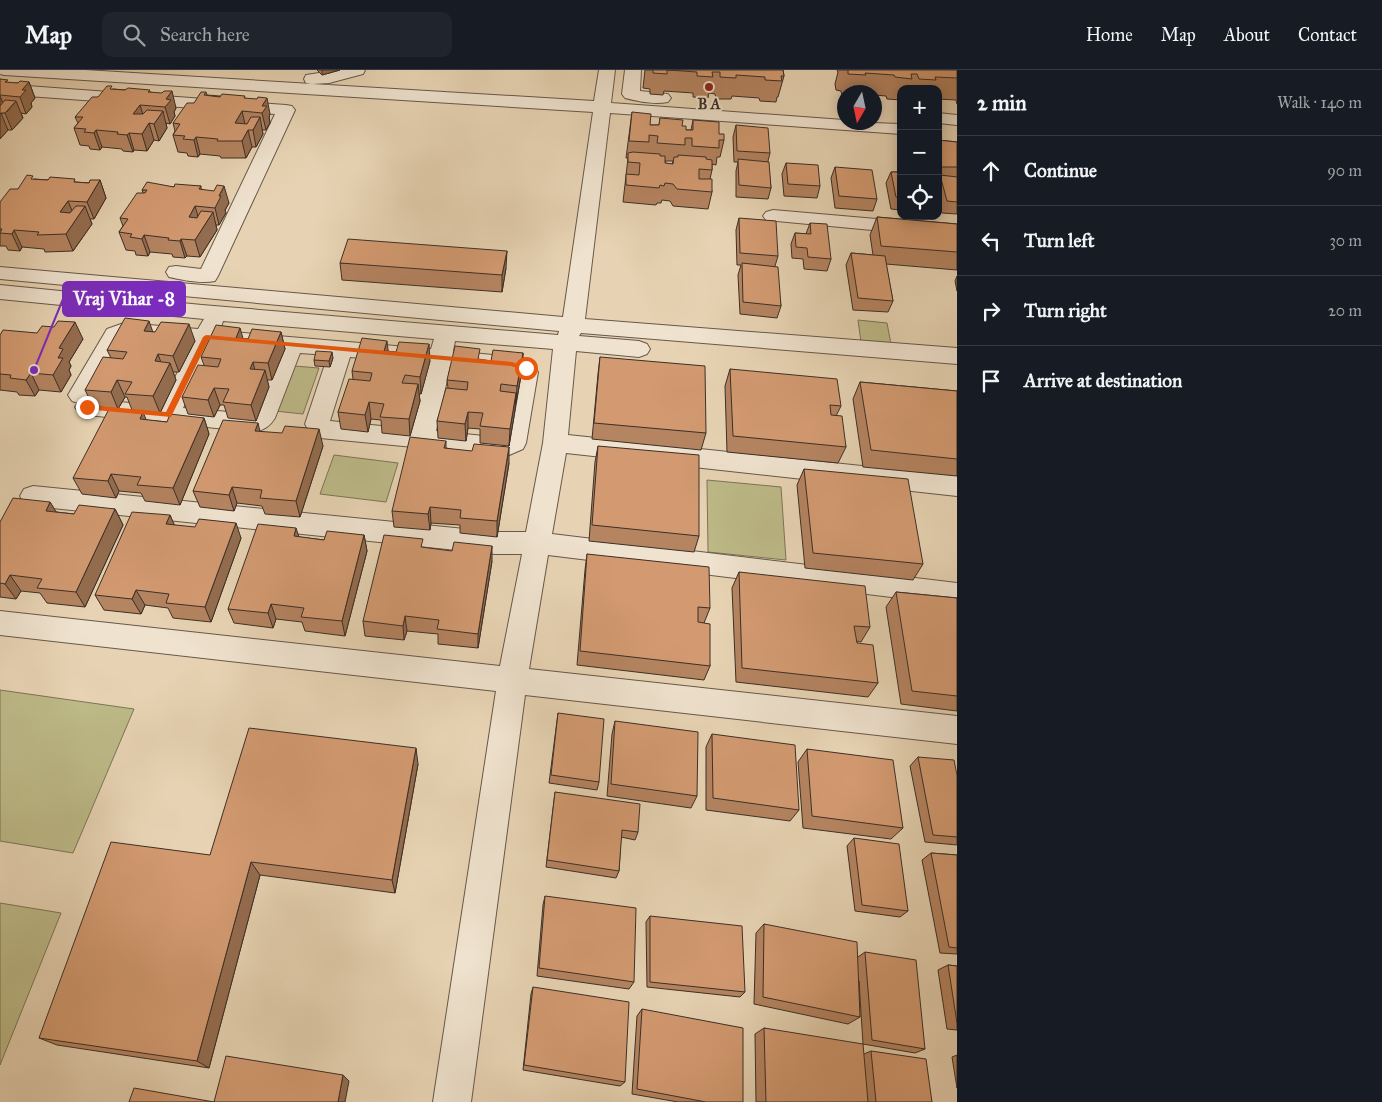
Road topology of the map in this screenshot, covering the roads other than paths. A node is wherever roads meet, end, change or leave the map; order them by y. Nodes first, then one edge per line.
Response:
1 (4, 70) edge
2 (357, 70) edge
3 (607, 70) edge
4 (633, 70) edge
5 (248, 71) edge
6 (0, 89) edge
7 (602, 107) junction
8 (837, 112) edge
9 (882, 114) edge
10 (807, 115) junction
11 (897, 115) edge
12 (942, 118) edge
13 (957, 120) edge
14 (897, 129) edge
15 (942, 132) edge
16 (957, 134) edge
17 (772, 216) dead end
18 (957, 232) edge
19 (109, 265) dead end
20 (0, 273) edge
21 (0, 292) edge
22 (255, 295) junction
23 (136, 306) junction
24 (217, 314) junction
25 (244, 316) junction
26 (320, 322) junction
27 (124, 330) junction
28 (445, 333) junction
29 (569, 334) junction
30 (206, 337) junction
31 (301, 346) junction
32 (341, 350) junction
33 (957, 356) edge
34 (440, 358) junction
35 (957, 374) edge
36 (168, 415) junction
37 (422, 439) junction
38 (555, 443) junction
39 (957, 486) edge
40 (33, 496) dead end
41 (536, 543) junction
42 (957, 594) edge
43 (0, 623) edge
44 (512, 680) junction
45 (957, 732) edge
46 (452, 1102) edge

1 - 7 street
2 - 5 street
3 - 7 street
4 - 10 street
6 - 19 street
7 - 10 street
7 - 29 street
8 - 10 street
9 - 11 street
10 - 14 street
12 - 13 street
15 - 16 street
17 - 18 street
20 - 22 street
21 - 23 street
22 - 25 street
22 - 29 street
23 - 24 street
23 - 27 street
24 - 25 street
24 - 30 street
25 - 26 street
26 - 28 street
26 - 31 street
27 - 30 street
27 - 36 street
28 - 29 street
28 - 34 street
29 - 33 street
29 - 35 street
29 - 38 street
30 - 31 street
30 - 36 street
31 - 32 street
31 - 36 street
32 - 34 street
32 - 37 street
34 - 37 street
34 - 37 street
38 - 39 street
38 - 41 street
40 - 41 street
41 - 42 street
41 - 44 street
43 - 44 street
44 - 45 street
44 - 46 street

